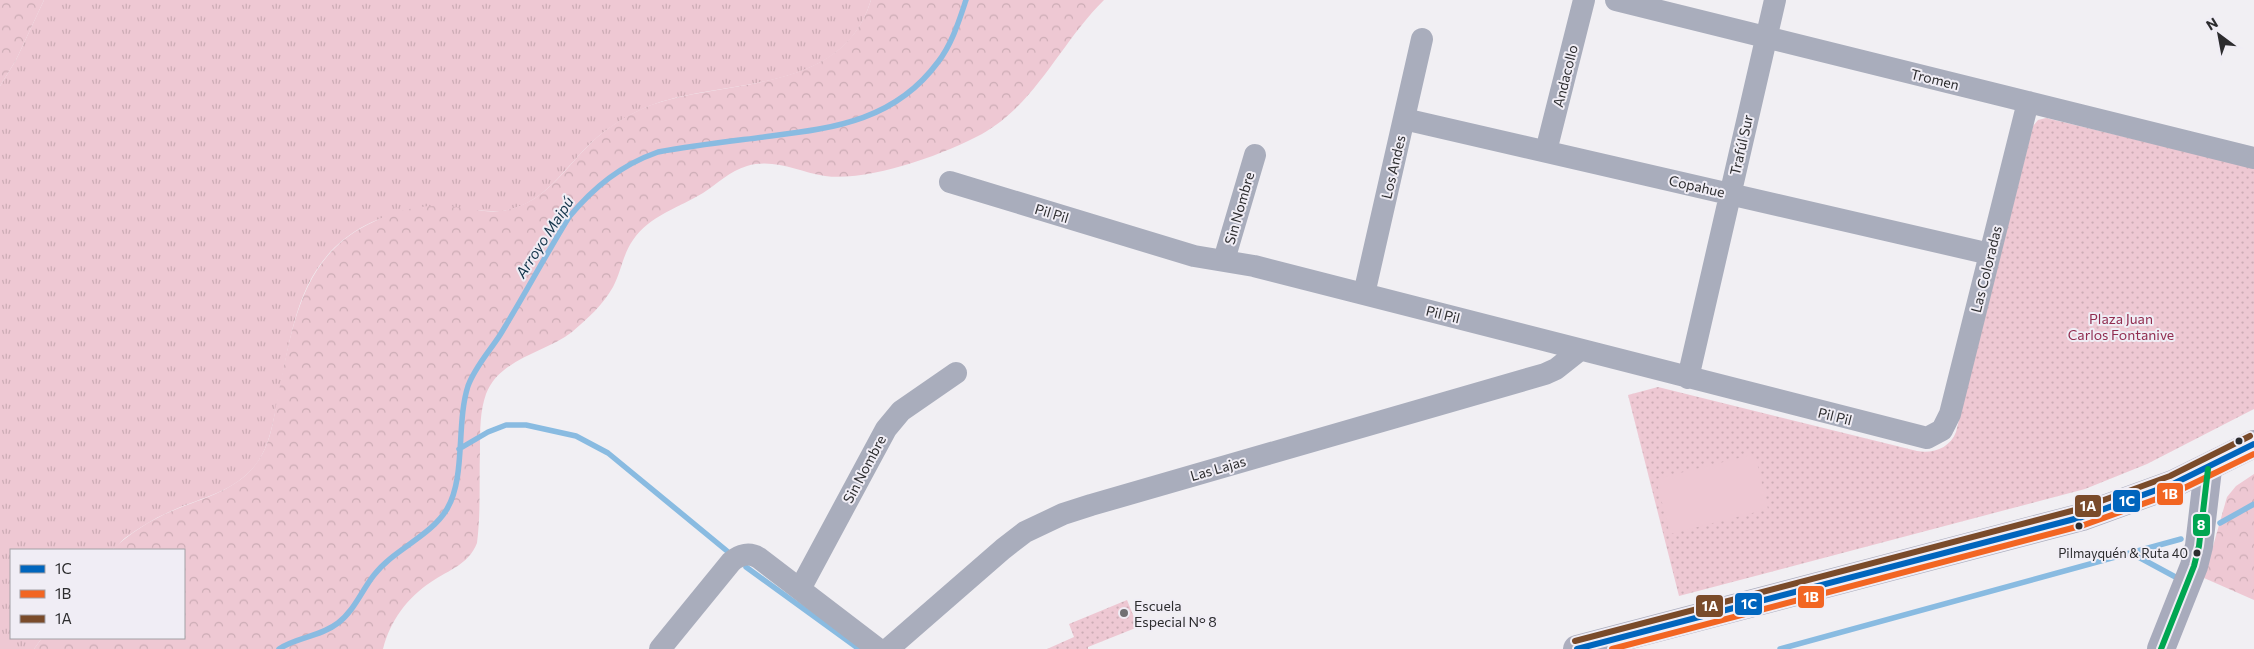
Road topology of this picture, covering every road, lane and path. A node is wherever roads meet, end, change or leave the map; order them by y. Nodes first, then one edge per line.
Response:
1 (1584, 0) edge
2 (1616, 0) edge
3 (1775, 0) edge
4 (1766, 37) junction
5 (1422, 39) dead end
6 (2028, 102) junction
7 (1404, 119) junction
8 (1546, 152) junction
9 (1255, 155) dead end
10 (2254, 158) edge
11 (950, 182) dead end
12 (1730, 194) junction
13 (1990, 254) junction
14 (1224, 260) junction
15 (1364, 294) junction
16 (1580, 350) junction
17 (956, 373) dead end
18 (1688, 378) junction
19 (1938, 433) joint
20 (2254, 444) edge
21 (2208, 468) junction
22 (800, 589) junction
23 (660, 649) edge
24 (878, 649) edge
25 (888, 649) edge
26 (1577, 649) edge
27 (2161, 649) edge

1 - 8 street, Andacollo
2 - 4 street, Tromen
3 - 4 street, Trafúl Sur
4 - 6 street, Tromen
4 - 12 street, Trafúl Sur
5 - 7 street, Los Andes
6 - 10 street, Tromen
6 - 13 street, Las Coloradas
7 - 8 street, Copahue
7 - 15 street, Los Andes
8 - 12 street, Copahue
9 - 14 street, Sin Nombre
11 - 14 street, Pil Pil
12 - 13 street, Copahue
12 - 18 street, Trafúl Sur
13 - 19 street, Las Coloradas
14 - 15 street, Pil Pil
15 - 16 street, Pil Pil
16 - 18 street, Pil Pil
16 - 25 street, Las Lajas
17 - 22 street, Sin Nombre
18 - 19 street, Pil Pil
20 - 21 main road
21 - 26 main road
21 - 27 street
22 - 23 street
22 - 24 street

